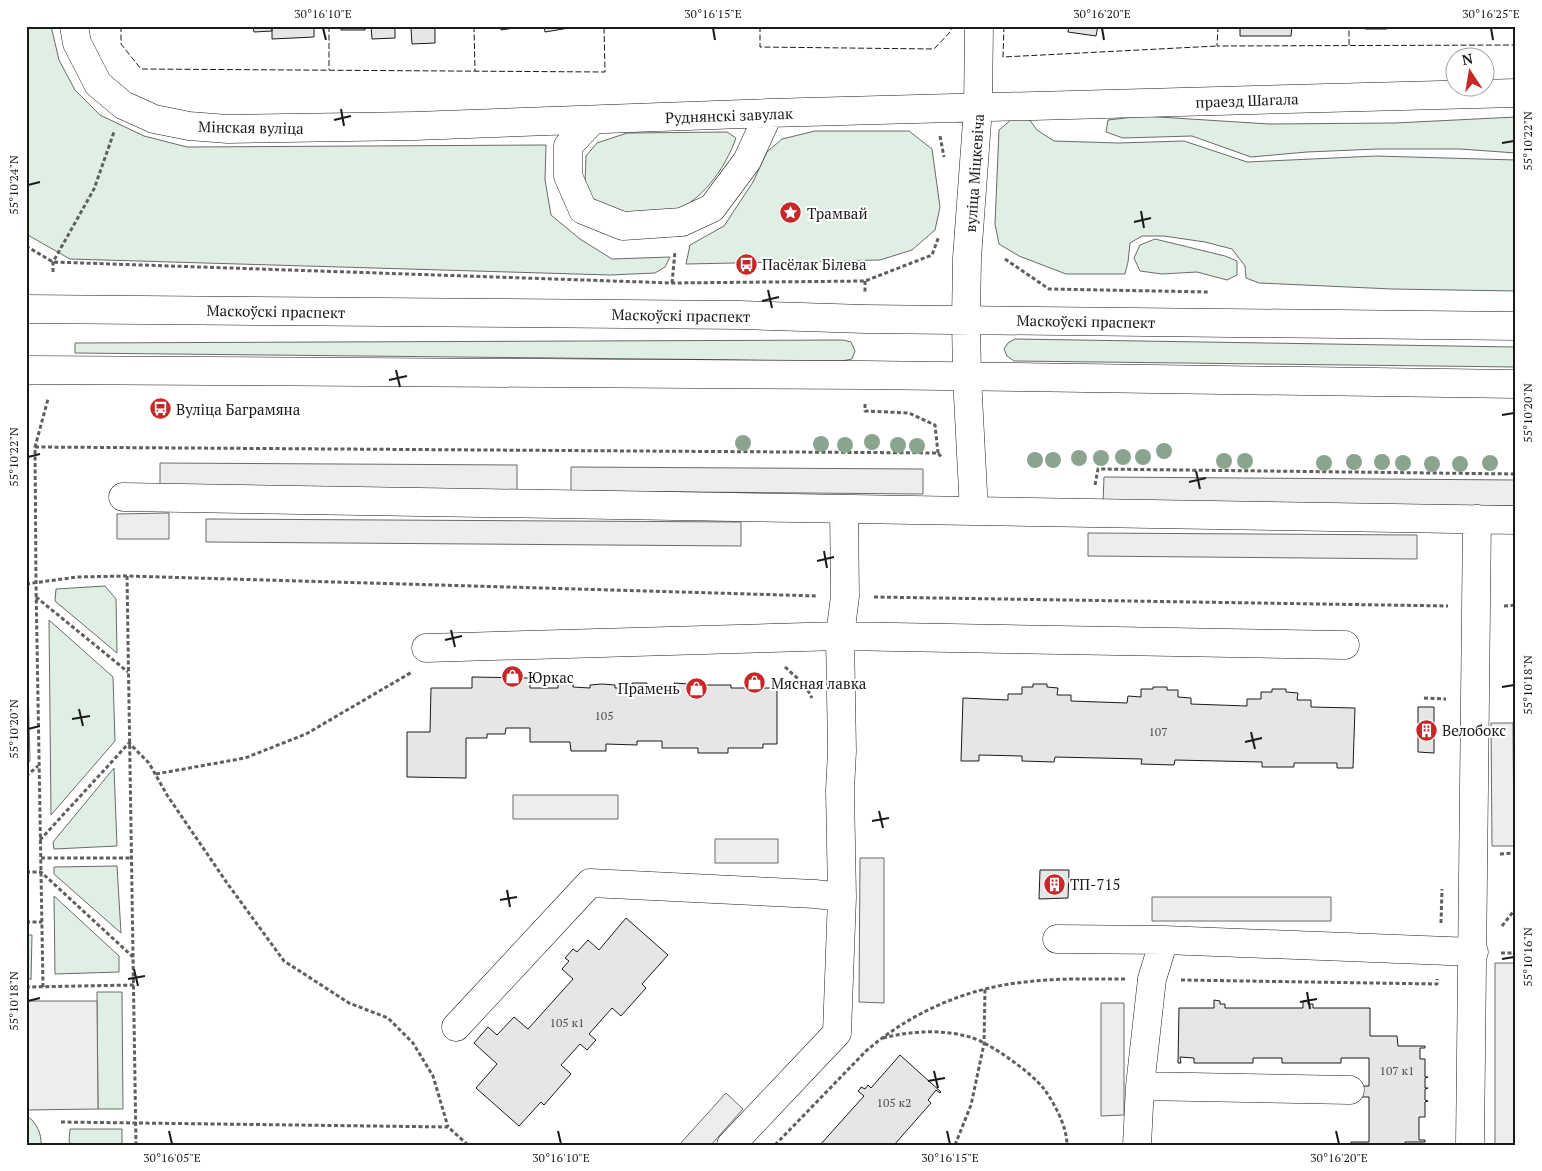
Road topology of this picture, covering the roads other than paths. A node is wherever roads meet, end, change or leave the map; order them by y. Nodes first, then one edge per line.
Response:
1 (74, 26) edge
2 (979, 26) edge
3 (1516, 93) edge
4 (978, 108) junction
5 (769, 113) junction
6 (592, 121) junction
7 (479, 124) joint
8 (26, 309) edge
9 (966, 320) junction
10 (1516, 326) edge
11 (26, 370) edge
12 (967, 377) junction
13 (1516, 384) edge
14 (123, 497) dead end
15 (844, 509) junction
16 (974, 511) junction
17 (1477, 519) junction
18 (1516, 520) edge
19 (840, 636) junction
20 (1345, 645) dead end
21 (420, 659) road end
22 (842, 897) junction
23 (1057, 939) dead end
24 (1164, 940) junction
25 (1474, 952) junction
26 (456, 1028) dead end
27 (1140, 1086) junction
28 (1350, 1090) dead end
29 (731, 1145) edge
30 (1137, 1145) edge
31 (1470, 1145) edge

1 - 7 main road, Мінская вуліца
2 - 4 main road, вуліца Міцкевіча
3 - 4 main road, праезд Шагала
4 - 5 main road, Руднянскі завулак
4 - 9 main road, вуліца Міцкевіча
5 - 6 main road, Руднянскі завулак
5 - 6 main road
6 - 7 main road, Руднянскі завулак
8 - 9 main road, Маскоўскі праспект
9 - 10 main road, Маскоўскі праспект
9 - 12 main road, вуліца Міцкевіча
11 - 12 main road
12 - 13 main road
12 - 16 main road, вуліца Міцкевіча
14 - 15 main road
15 - 16 main road
15 - 19 main road
16 - 17 main road
17 - 18 main road
17 - 25 main road
19 - 20 main road
19 - 21 main road
19 - 22 main road
22 - 26 main road
22 - 29 main road
23 - 24 main road
24 - 25 main road
24 - 27 main road
25 - 31 main road
27 - 28 main road
27 - 30 main road

